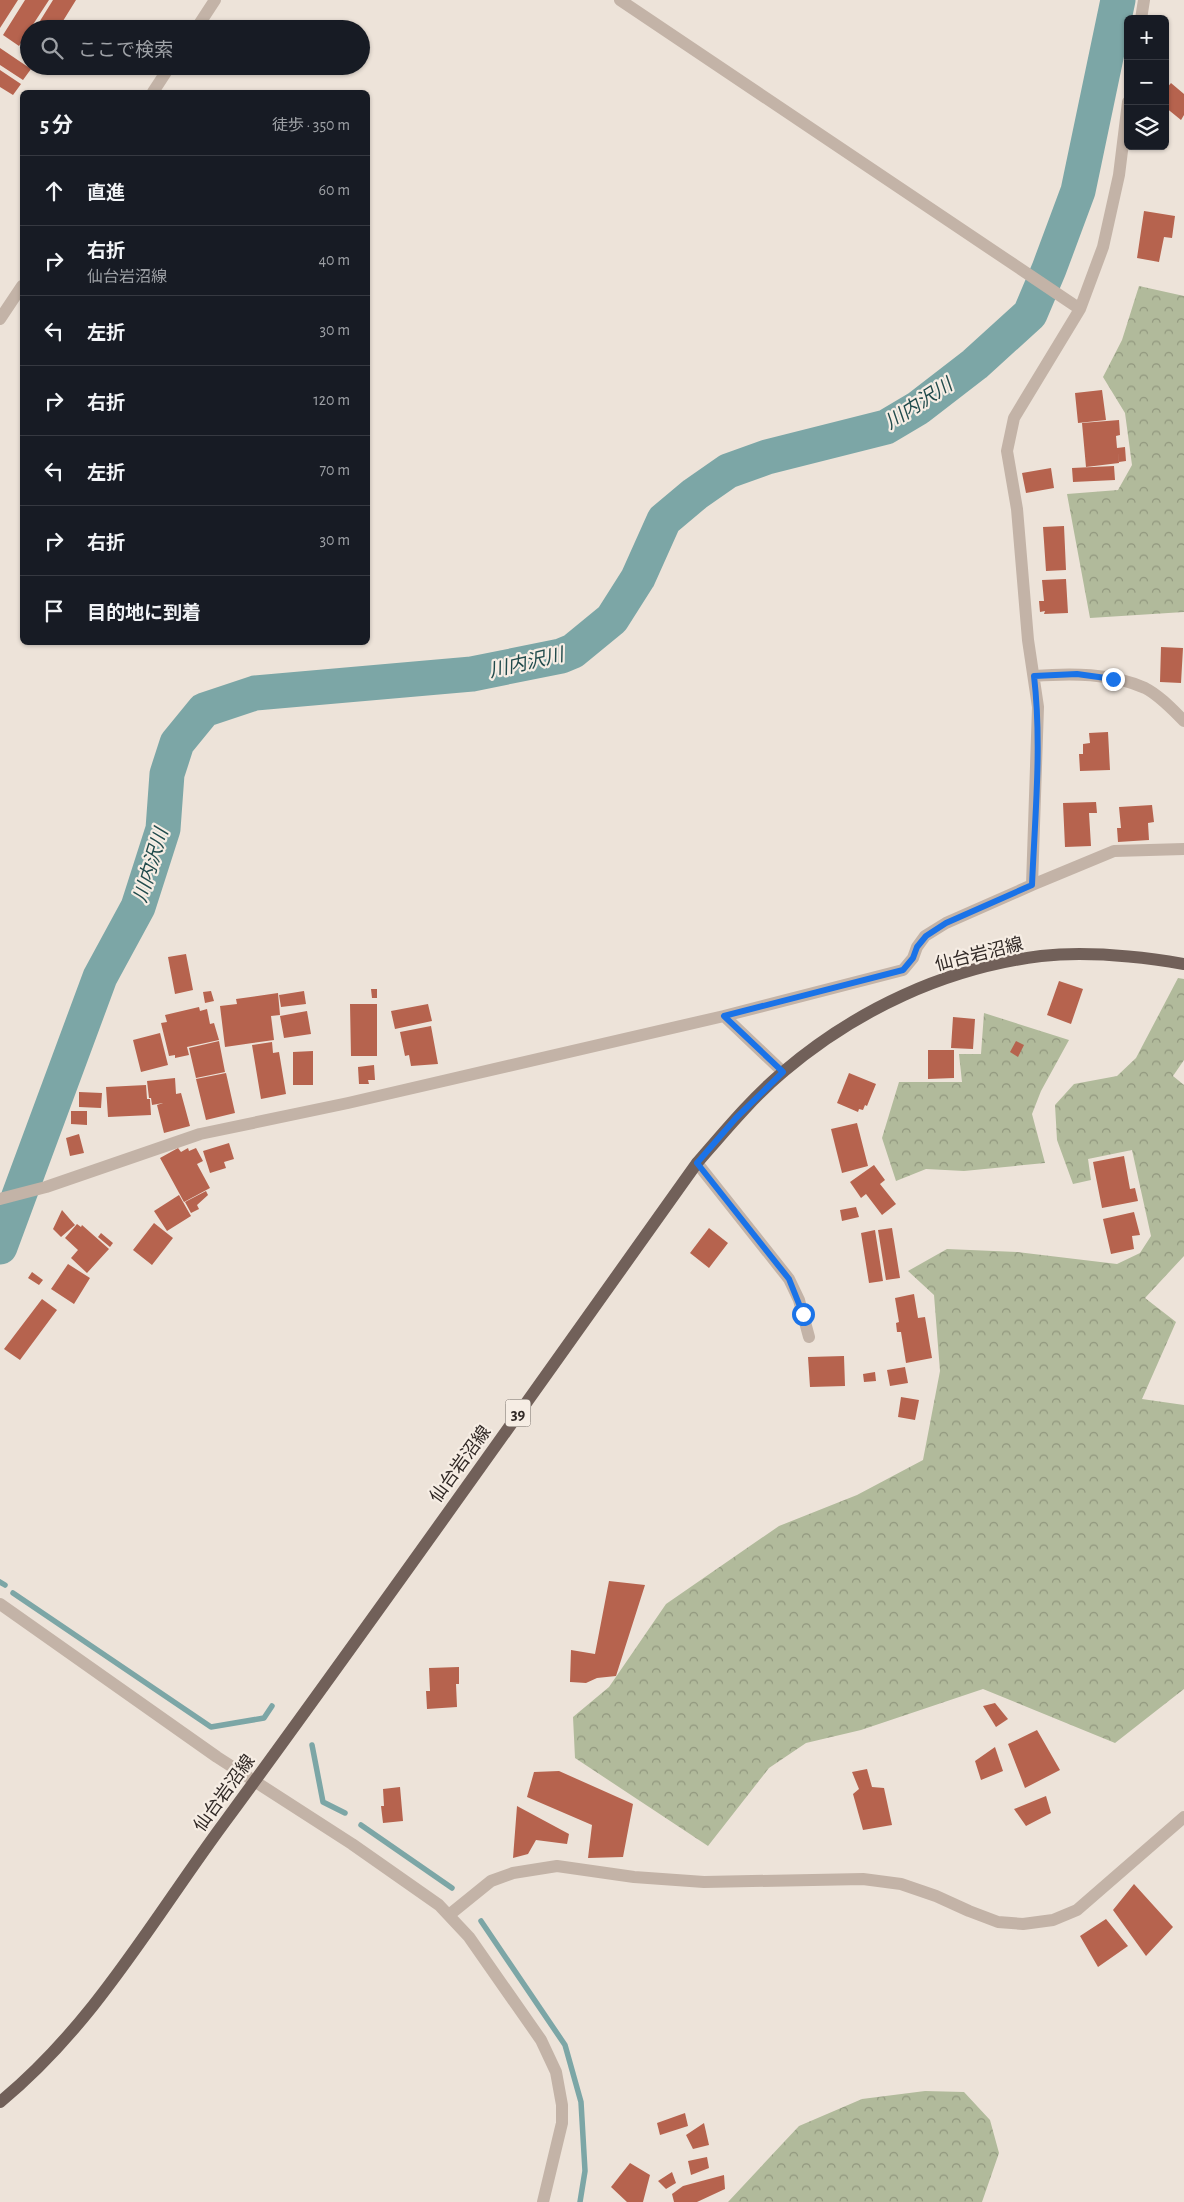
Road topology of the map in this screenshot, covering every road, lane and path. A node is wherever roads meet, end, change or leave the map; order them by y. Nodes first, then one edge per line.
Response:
1 (215, 0) edge
2 (620, 0) edge
3 (1144, 0) edge
4 (1142, 15) edge
5 (202, 20) edge
6 (164, 75) edge
7 (154, 90) edge
8 (1128, 105) edge
9 (20, 289) edge
10 (1075, 305) junction
11 (0, 319) edge
12 (1034, 676) junction
13 (1184, 721) edge
14 (1184, 849) edge
15 (1032, 885) junction
16 (1184, 964) edge
17 (724, 1016) junction
18 (783, 1072) junction
19 (697, 1163) junction
20 (0, 1199) edge
21 (808, 1337) dead end
22 (0, 1604) edge
23 (254, 1782) junction
24 (1184, 1817) edge
25 (449, 1915) junction
26 (0, 2102) edge
27 (543, 2202) edge

1 - 5 street
2 - 10 street
3 - 4 street
6 - 7 street
8 - 10 street
9 - 11 street
10 - 12 street
12 - 13 street
12 - 15 street
14 - 15 street
15 - 17 street
16 - 18 main road, 仙台岩沼線 / 39
17 - 18 street
17 - 20 street
18 - 19 main road, 仙台岩沼線 / 39
19 - 21 street
19 - 23 main road, 仙台岩沼線 / 39
22 - 23 street
23 - 25 street
23 - 26 main road, 仙台岩沼線 / 39
24 - 25 street
25 - 27 street

